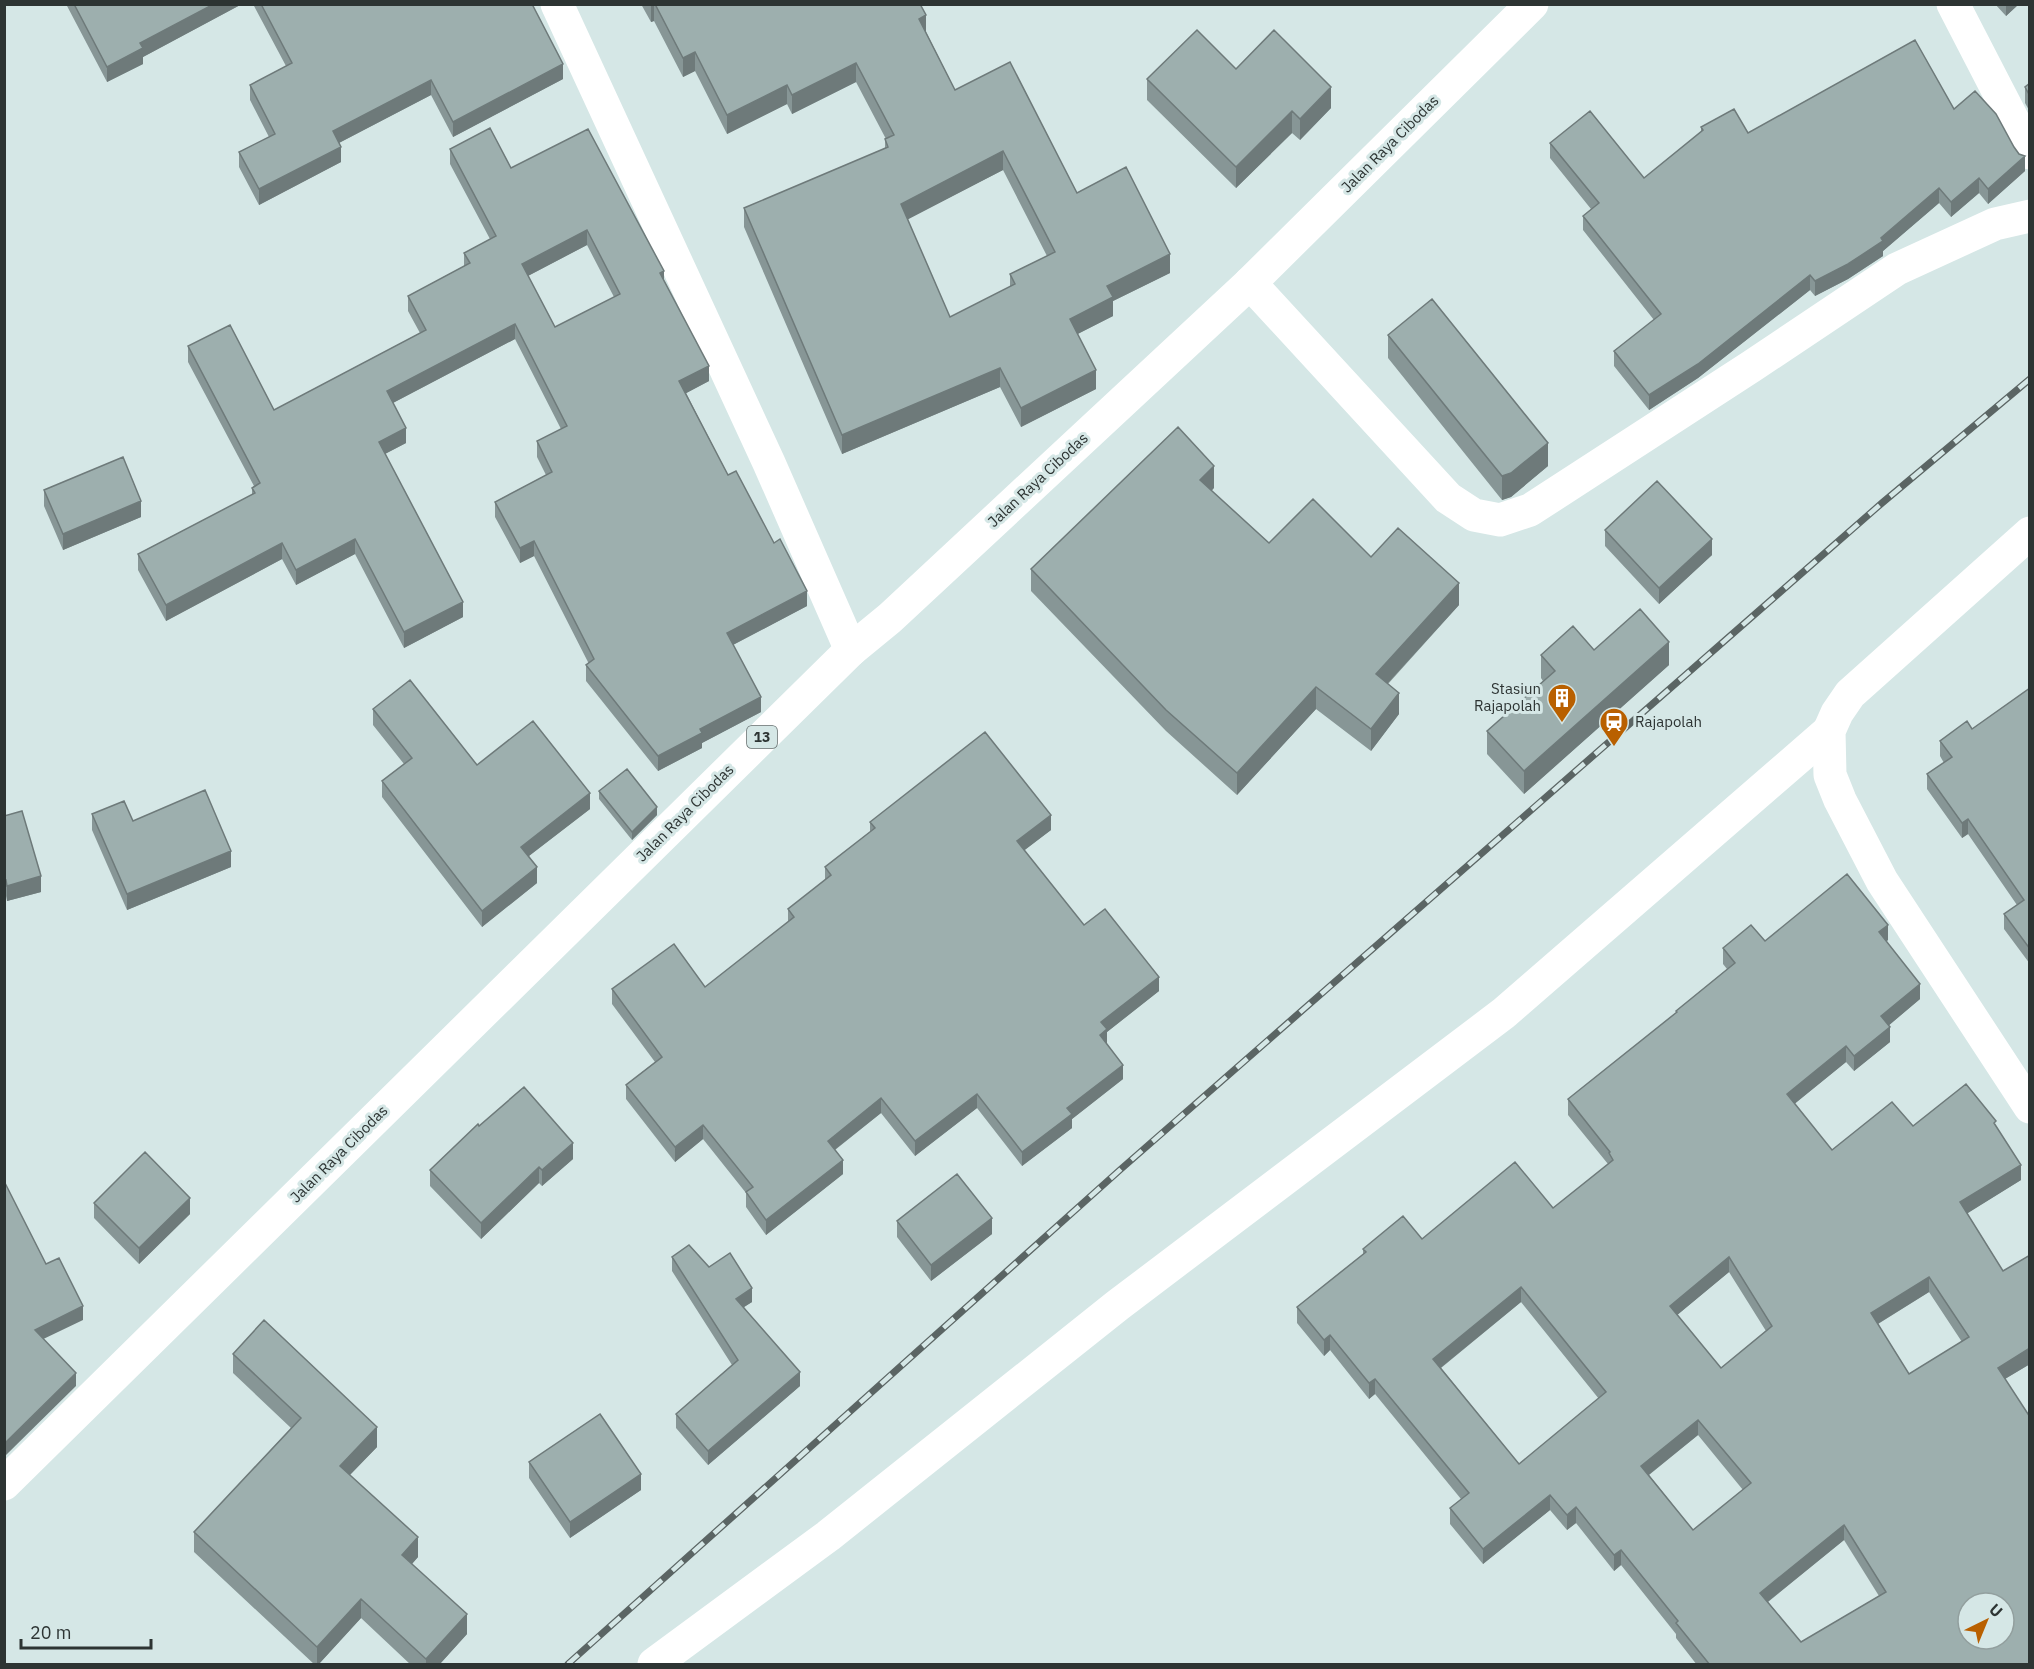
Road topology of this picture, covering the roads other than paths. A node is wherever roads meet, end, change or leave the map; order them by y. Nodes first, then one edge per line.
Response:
1 (557, 4) edge
2 (1532, 4) edge
3 (1953, 4) edge
4 (2030, 153) edge
5 (2030, 216) edge
6 (1250, 283) junction
7 (2030, 533) edge
8 (851, 650) junction
9 (1829, 731) junction
10 (2030, 1107) edge
11 (4, 1484) edge
12 (666, 1661) edge

1 - 8 main road
2 - 6 main road, Jalan Raya Cibodas / 13
3 - 4 main road
5 - 6 main road
6 - 8 main road, Jalan Raya Cibodas / 13
7 - 9 main road
8 - 11 main road, Jalan Raya Cibodas / 13
9 - 10 main road
9 - 12 main road

